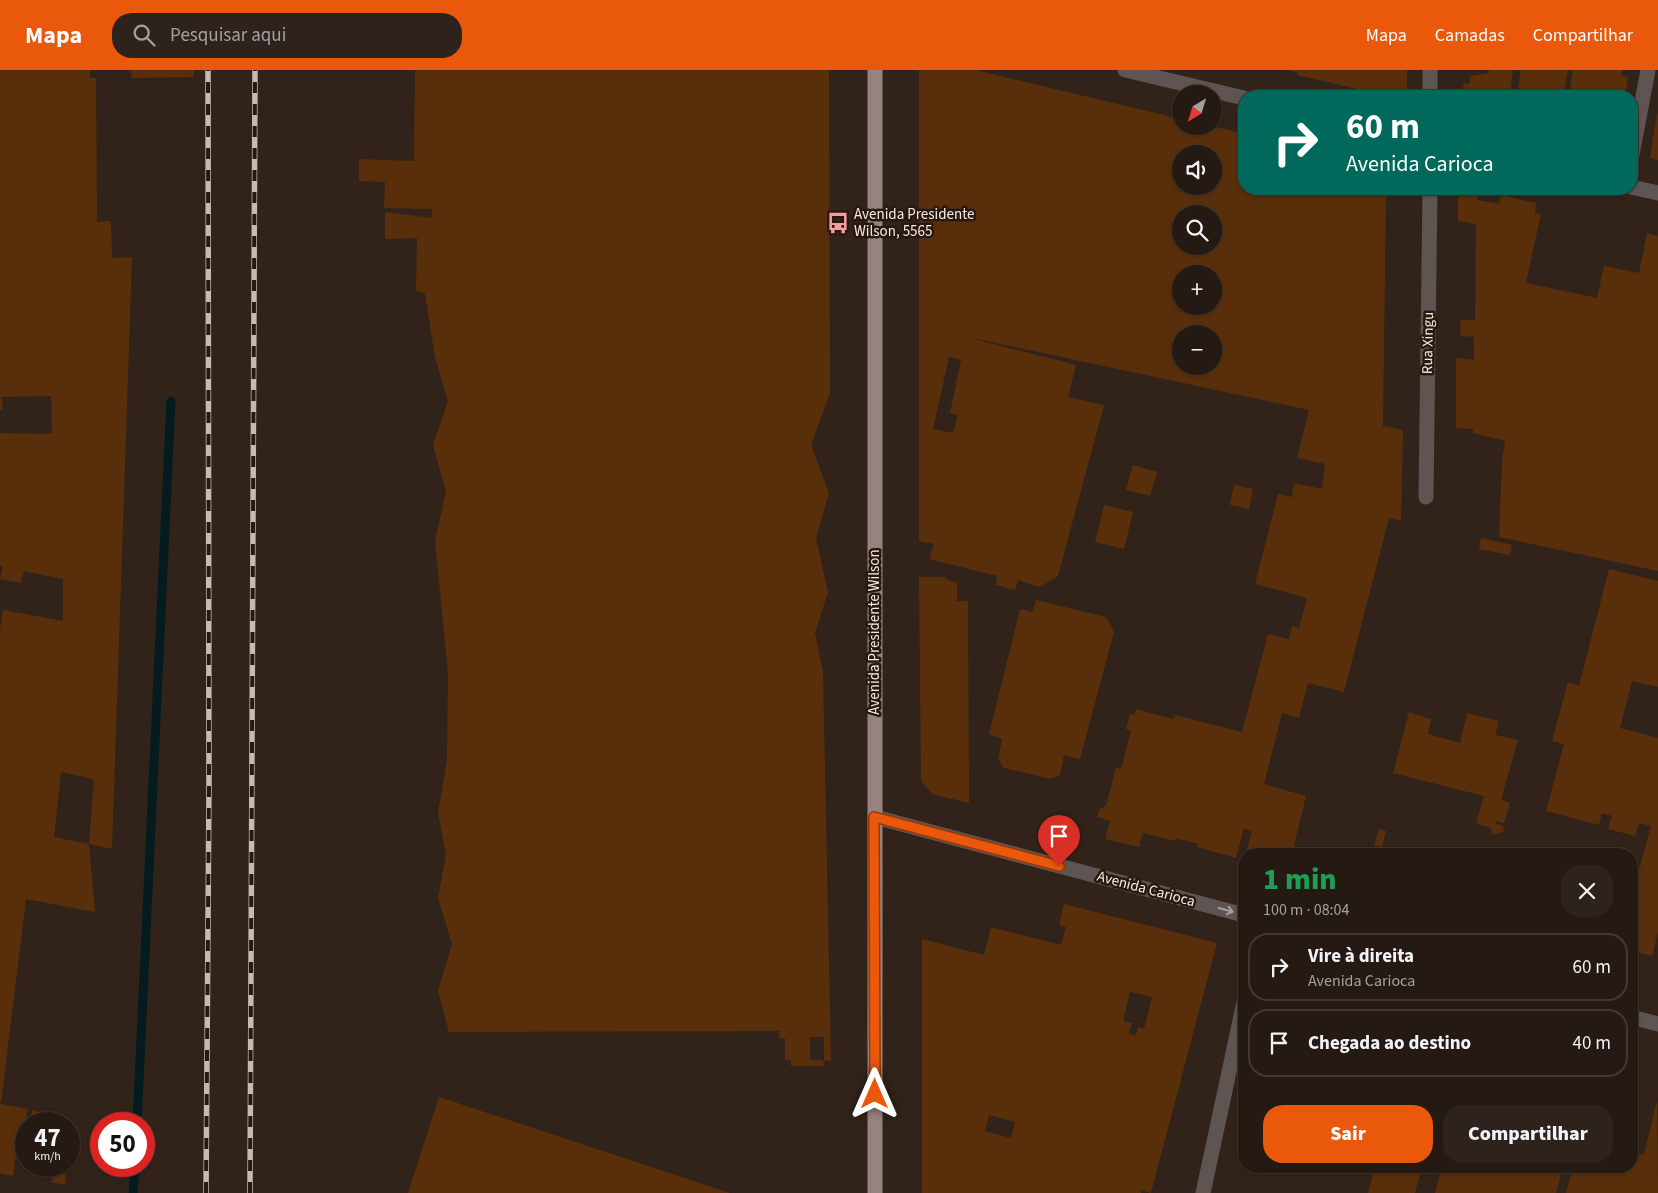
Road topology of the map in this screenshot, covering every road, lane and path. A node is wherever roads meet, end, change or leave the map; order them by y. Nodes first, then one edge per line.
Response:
1 (875, 70) edge
2 (1125, 70) edge
3 (1430, 70) edge
4 (1648, 70) edge
5 (1430, 90) edge
6 (1238, 97) edge
7 (1638, 123) edge
8 (1638, 189) edge
9 (1658, 193) edge
10 (1430, 195) edge
11 (1426, 497) dead end
12 (874, 817) junction
13 (1238, 913) edge
14 (1638, 1018) edge
15 (1658, 1024) edge
16 (1238, 1030) edge
17 (875, 1193) edge
18 (1203, 1193) edge

1 - 12 main road, Avenida Presidente Wilson
2 - 6 street
3 - 5 street
4 - 7 street
8 - 9 street
10 - 11 street, Rua Xingu
12 -> 13 street, Avenida Carioca
12 - 17 main road, Avenida Presidente Wilson
14 - 15 street
16 - 18 street

